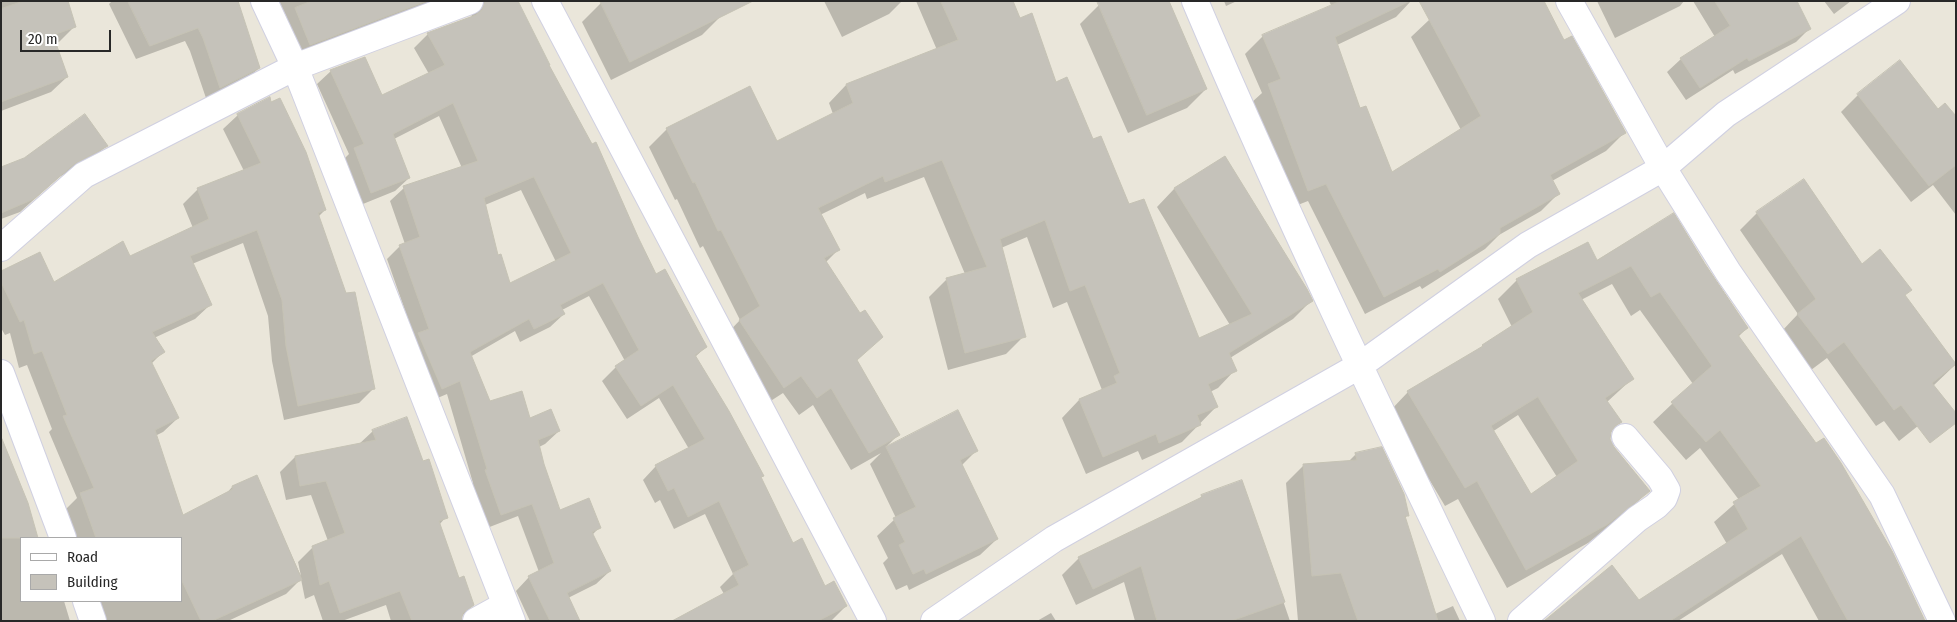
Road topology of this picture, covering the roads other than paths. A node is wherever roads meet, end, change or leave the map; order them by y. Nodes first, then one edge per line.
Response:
1 (264, 1) edge
2 (470, 1) edge
3 (545, 1) edge
4 (1195, 1) edge
5 (1569, 1) edge
6 (1897, 1) edge
7 (295, 67) junction
8 (1663, 168) junction
9 (1, 248) edge
10 (1359, 366) junction
11 (1, 373) edge
12 (1625, 437) dead end
13 (63, 537) edge
14 (86, 602) edge
15 (509, 613) edge
16 (93, 621) edge
17 (476, 621) edge
18 (873, 621) edge
19 (934, 621) edge
20 (1482, 621) edge
21 (1521, 621) edge
22 (1942, 621) edge

1 - 7 street
2 - 7 street
3 - 18 street
4 - 10 street
5 - 8 street
6 - 8 street
7 - 9 street
7 - 15 street
8 - 10 street
8 - 22 street
10 - 19 street
10 - 20 street
11 - 13 street
12 - 21 street
14 - 16 street
15 - 17 street

